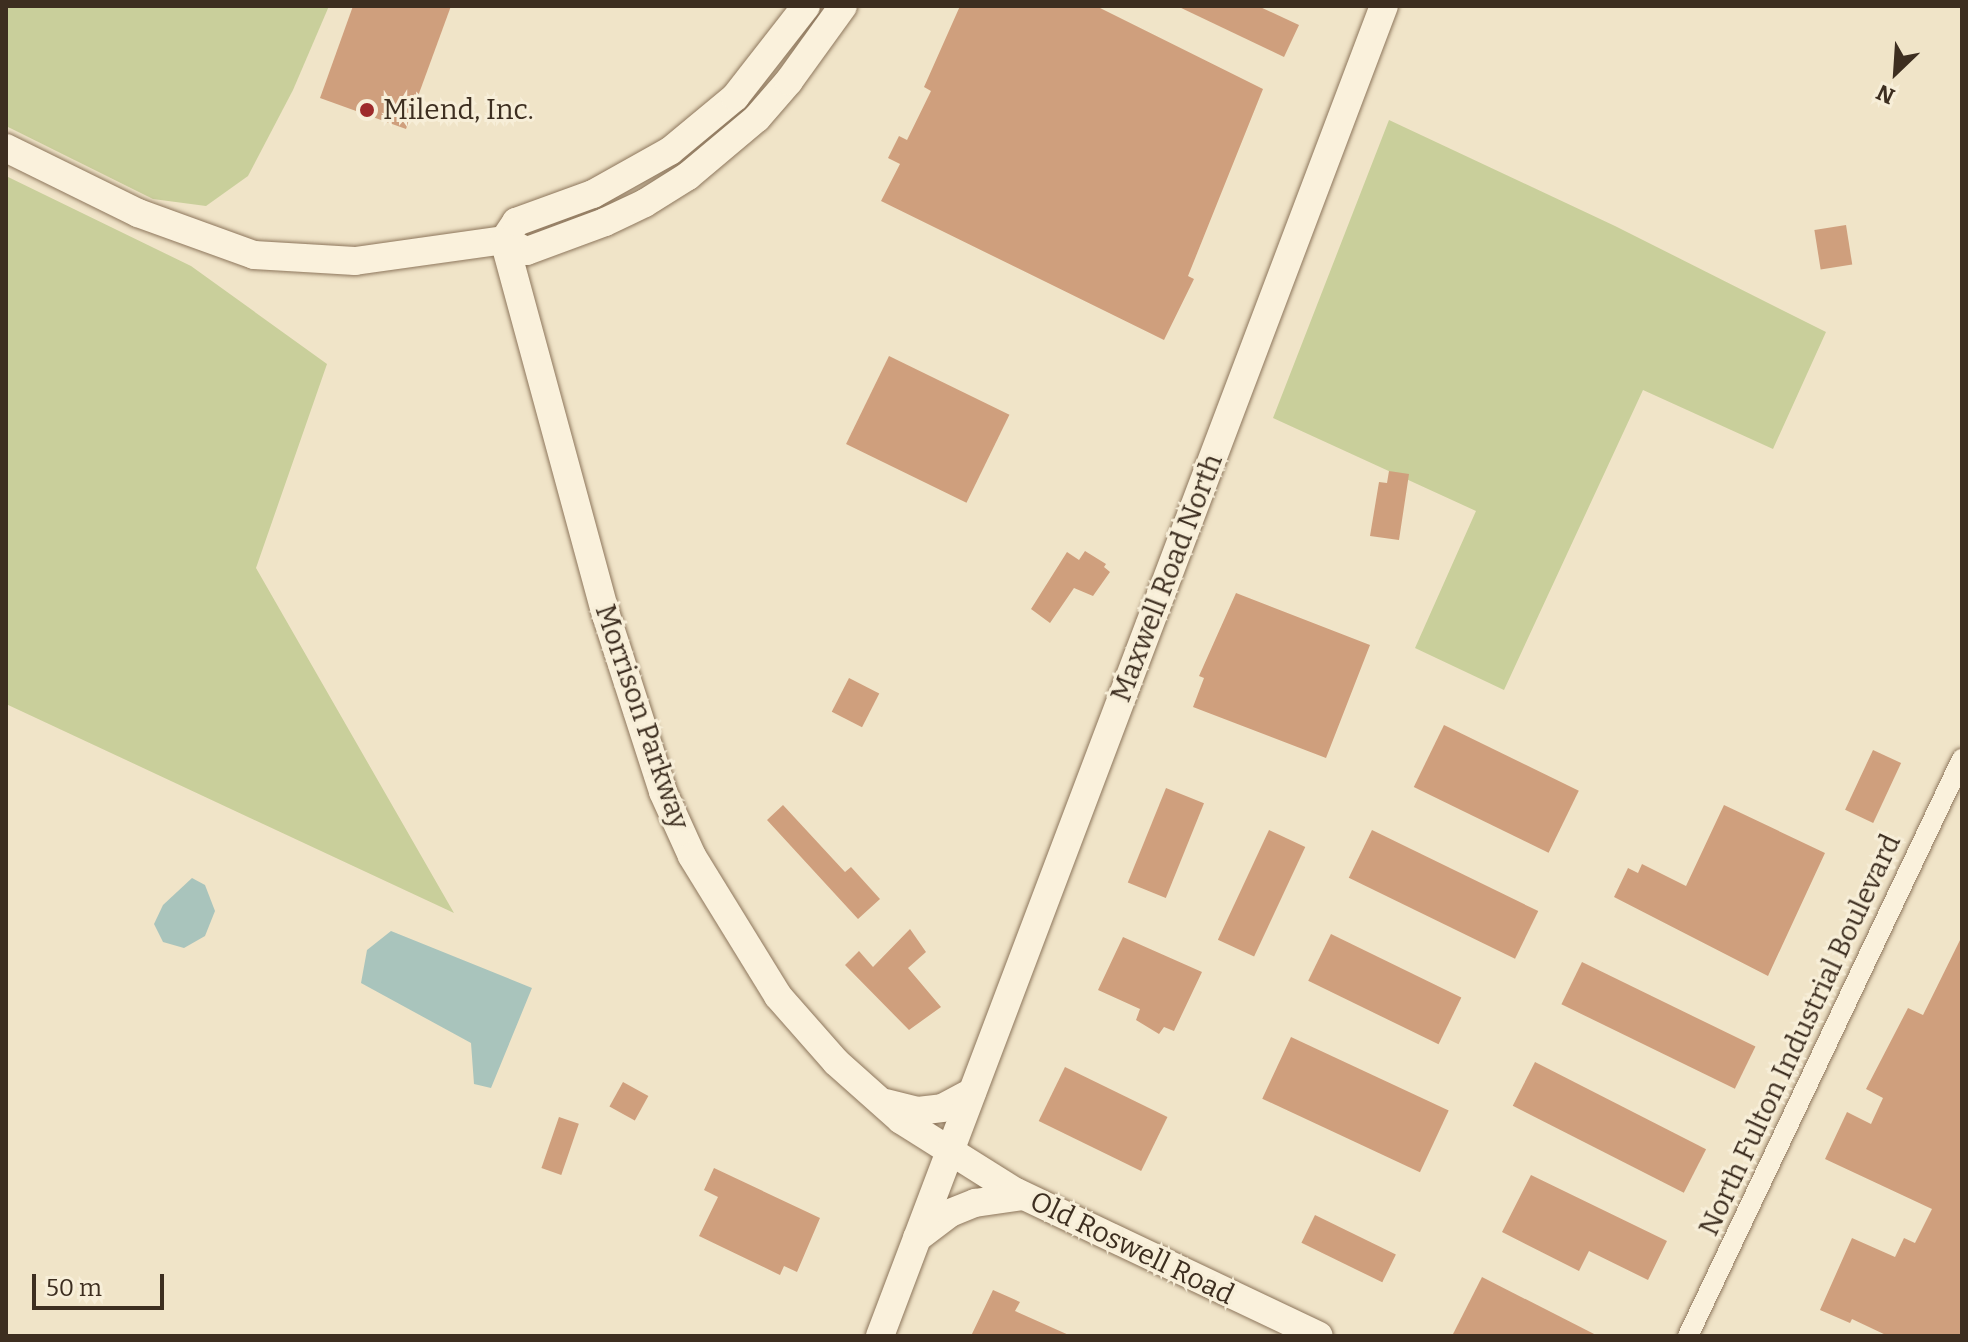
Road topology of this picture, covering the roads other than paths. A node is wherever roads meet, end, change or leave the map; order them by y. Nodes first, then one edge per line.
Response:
1 (806, 6) edge
2 (843, 6) edge
3 (1384, 6) edge
4 (6, 148) edge
5 (504, 240) junction
6 (1962, 759) edge
7 (972, 1092) junction
8 (881, 1102) junction
9 (950, 1150) junction
10 (1023, 1196) junction
11 (917, 1238) junction
12 (880, 1336) edge
13 (1319, 1336) edge
14 (1688, 1336) edge

1 - 5 street
2 - 5 street
3 - 7 street, Maxwell Road North
4 - 5 street
5 - 8 street, Morrison Parkway
6 - 14 street, North Fulton Industrial Boulevard
7 - 8 street
7 - 9 street, Maxwell Road North
8 - 9 street, Morrison Parkway
9 - 10 street, Old Roswell Road
9 - 11 street, Maxwell Road North
10 - 11 street
10 - 13 street, Old Roswell Road
11 - 12 street, Maxwell Road North

